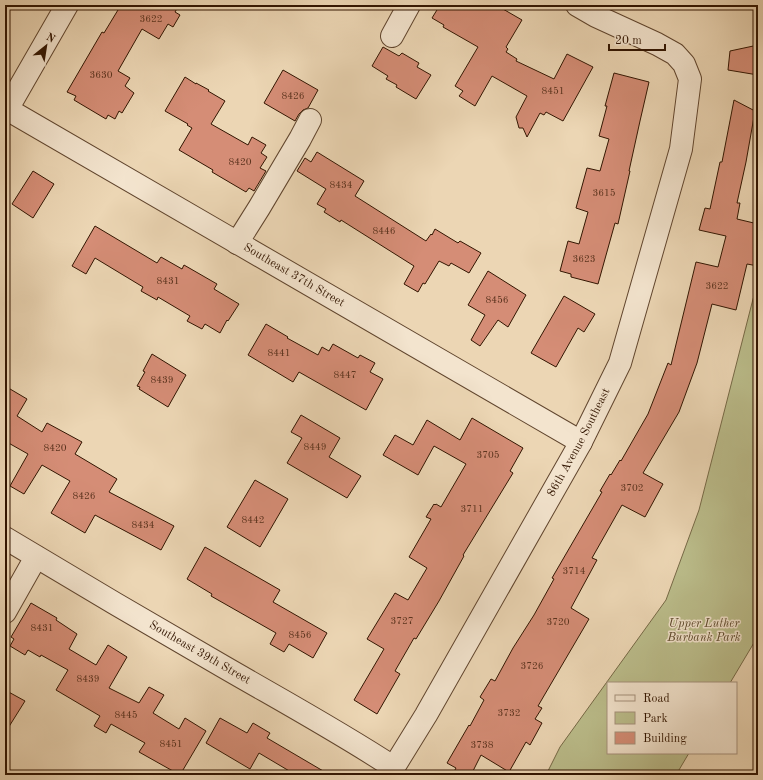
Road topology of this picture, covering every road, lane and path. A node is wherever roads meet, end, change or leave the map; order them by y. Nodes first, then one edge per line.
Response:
1 (67, 5) edge
2 (409, 5) edge
3 (577, 5) edge
4 (392, 36) dead end
5 (6, 110) edge
6 (310, 120) dead end
7 (237, 243) junction
8 (581, 442) junction
9 (5, 538) edge
10 (36, 557) junction
11 (5, 612) edge
12 (391, 771) edge

1 - 5 street
2 - 4 street
3 - 8 street, 86th Avenue Southeast
5 - 7 street, Southeast 37th Street
6 - 7 street
7 - 8 street, Southeast 37th Street
8 - 12 street, 86th Avenue Southeast
9 - 10 street, Southeast 39th Street
10 - 11 street
10 - 12 street, Southeast 39th Street

